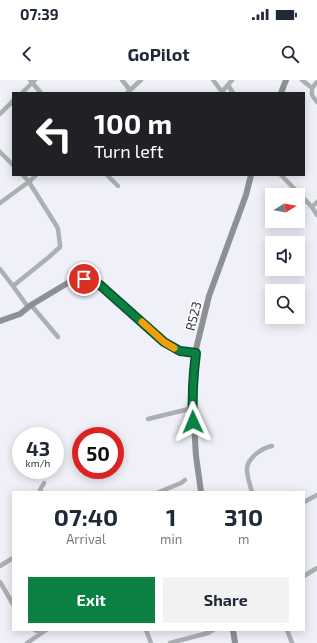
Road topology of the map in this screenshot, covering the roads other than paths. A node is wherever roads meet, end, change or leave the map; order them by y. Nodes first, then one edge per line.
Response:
1 (122, 80) edge
2 (141, 80) edge
3 (213, 80) edge
4 (232, 80) edge
5 (286, 80) edge
6 (302, 80) edge
7 (33, 81) edge
8 (317, 82) edge
9 (228, 85) junction
10 (312, 88) junction
11 (23, 92) edge
12 (40, 92) edge
13 (129, 92) edge
14 (222, 92) edge
15 (232, 92) edge
16 (281, 92) edge
17 (12, 102) edge
18 (317, 102) edge
19 (0, 114) edge
20 (0, 152) edge
21 (12, 164) edge
22 (24, 176) edge
23 (35, 176) edge
24 (108, 176) edge
25 (250, 176) edge
26 (282, 176) edge
27 (29, 182) junction
28 (118, 186) dead end
29 (317, 202) edge
30 (0, 203) edge
31 (312, 207) junction
32 (317, 215) edge
33 (0, 269) edge
34 (13, 286) junction
35 (29, 306) junction
36 (0, 321) edge
37 (58, 337) dead end
38 (196, 353) junction
39 (193, 408) junction
40 (148, 419) dead end
41 (272, 446) dead end
42 (185, 480) dead end
43 (44, 483) dead end
44 (40, 491) edge
45 (161, 491) edge
46 (201, 491) edge
47 (252, 491) edge
48 (317, 495) edge
49 (305, 501) edge
50 (12, 559) edge
51 (0, 566) edge
52 (317, 568) edge
53 (305, 575) edge
54 (0, 582) edge
55 (12, 602) edge
56 (44, 631) edge
57 (146, 631) edge
58 (210, 631) edge
59 (232, 631) edge
60 (287, 631) edge
61 (27, 643) edge
62 (151, 643) edge
63 (170, 643) edge
64 (235, 643) edge
65 (292, 643) edge

1 - 13 street
2 - 13 street
3 - 14 street
4 - 9 street
5 - 16 main road
6 - 10 street
7 - 11 street
7 - 12 street
8 - 10 street
9 - 14 street
9 - 15 street
10 - 18 street
17 - 19 street
20 - 21 street
22 - 27 street
23 - 27 street
24 - 28 street
25 - 38 main road, R523 / R523
26 - 31 street
27 - 30 street
27 - 34 street
29 - 31 street
31 - 32 street
33 - 34 street
34 - 35 street
35 - 36 main road
35 - 37 street
35 - 38 main road
38 - 39 main road, R523 / R523
39 - 40 street
39 - 46 main road, R523 / R523
41 - 47 street
42 - 45 street
43 - 44 street
48 - 49 street
50 - 51 street
52 - 53 street
54 - 55 street
56 - 61 street
57 - 62 street
58 - 63 street
59 - 64 main road
60 - 65 street

